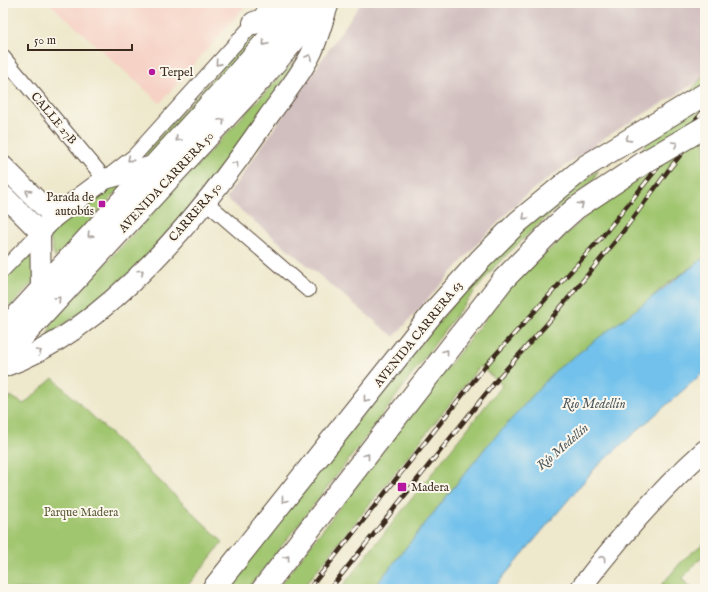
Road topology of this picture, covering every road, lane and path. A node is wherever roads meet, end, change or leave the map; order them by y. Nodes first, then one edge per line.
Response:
1 (272, 3) edge
2 (327, 3) edge
3 (297, 7) edge
4 (254, 23) junction
5 (3, 57) edge
6 (705, 94) edge
7 (705, 127) edge
8 (3, 166) edge
9 (153, 166) junction
10 (105, 179) junction
11 (3, 195) edge
12 (206, 202) junction
13 (54, 217) junction
14 (40, 232) junction
15 (3, 270) edge
16 (41, 289) junction
17 (308, 290) dead end
18 (3, 331) edge
19 (3, 358) edge
20 (3, 367) edge
21 (705, 450) edge
22 (213, 589) edge
23 (264, 589) edge
24 (580, 589) edge

1 - 4 street
12 -> 2 main road, CARRERA 50
19 -> 2 main road, AVENIDA CARRERA 50
3 - 4 main road
3 -> 9 main road, AVENIDA CARRERA 50
4 -> 10 street
5 - 10 street, CALLE 27B
6 -> 22 main road, AVENIDA CARRERA 63
23 -> 7 main road, bridge
13 -> 8 main road
9 - 10 main road
9 -> 16 main road, AVENIDA CARRERA 50
10 - 13 main road
11 - 14 main road
12 - 17 street
20 -> 12 main road, CARRERA 50
13 - 14 main road
14 - 15 street
14 - 16 main road
16 - 18 main road, AVENIDA CARRERA 50
24 -> 21 main road

